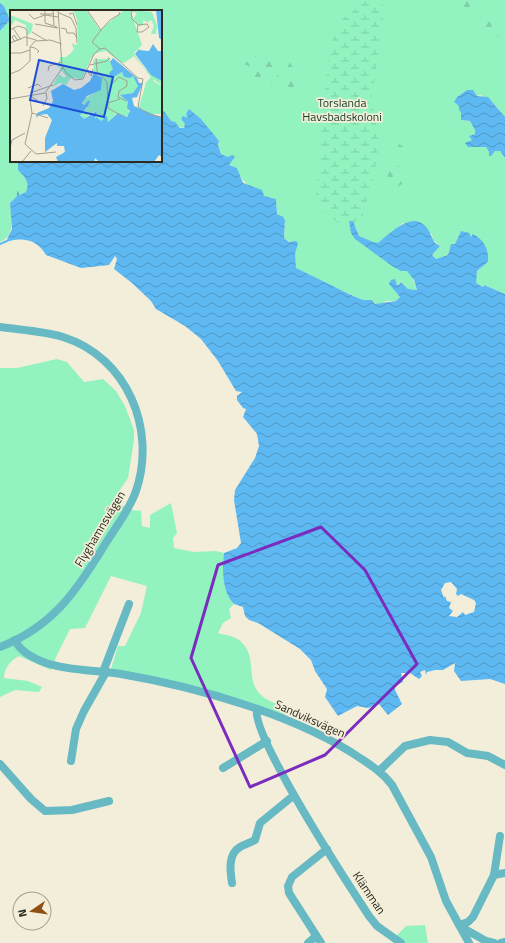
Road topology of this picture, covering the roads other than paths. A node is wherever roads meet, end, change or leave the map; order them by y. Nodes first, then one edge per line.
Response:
1 (0, 327) edge
2 (129, 604) dead end
3 (15, 640) junction
4 (0, 646) edge
5 (104, 672) junction
6 (257, 709) junction
7 (267, 741) junction
8 (71, 760) dead end
9 (0, 764) edge
10 (505, 765) edge
11 (224, 768) dead end
12 (379, 771) junction
13 (293, 796) junction
14 (109, 801) dead end
15 (500, 836) dead end
16 (327, 849) junction
17 (505, 873) edge
18 (494, 875) junction
19 (232, 883) dead end
20 (459, 925) junction
21 (316, 936) junction
22 (505, 942) edge
23 (308, 943) edge
24 (321, 943) edge
25 (401, 943) edge
26 (469, 943) edge
27 (494, 943) edge
28 (501, 943) edge

1 - 3 street, Flyghamnsvägen
2 - 5 street
3 - 4 street, Flyghamnsvägen
3 - 5 street, Sandviksvägen
5 - 6 street, Sandviksvägen
5 - 8 street
6 - 7 street, Klämman
6 - 12 street, Sandviksvägen
7 - 11 street
7 - 13 street, Klämman
9 - 14 street
10 - 12 street
12 - 20 street, Sandviksvägen
13 - 16 street, Klämman
13 - 19 street
15 - 18 street
16 - 21 street
16 - 25 street, Klämman
17 - 18 street
18 - 20 street
20 - 26 street, Sandviksvägen
20 - 27 street
21 - 23 street
21 - 24 street
22 - 28 street

